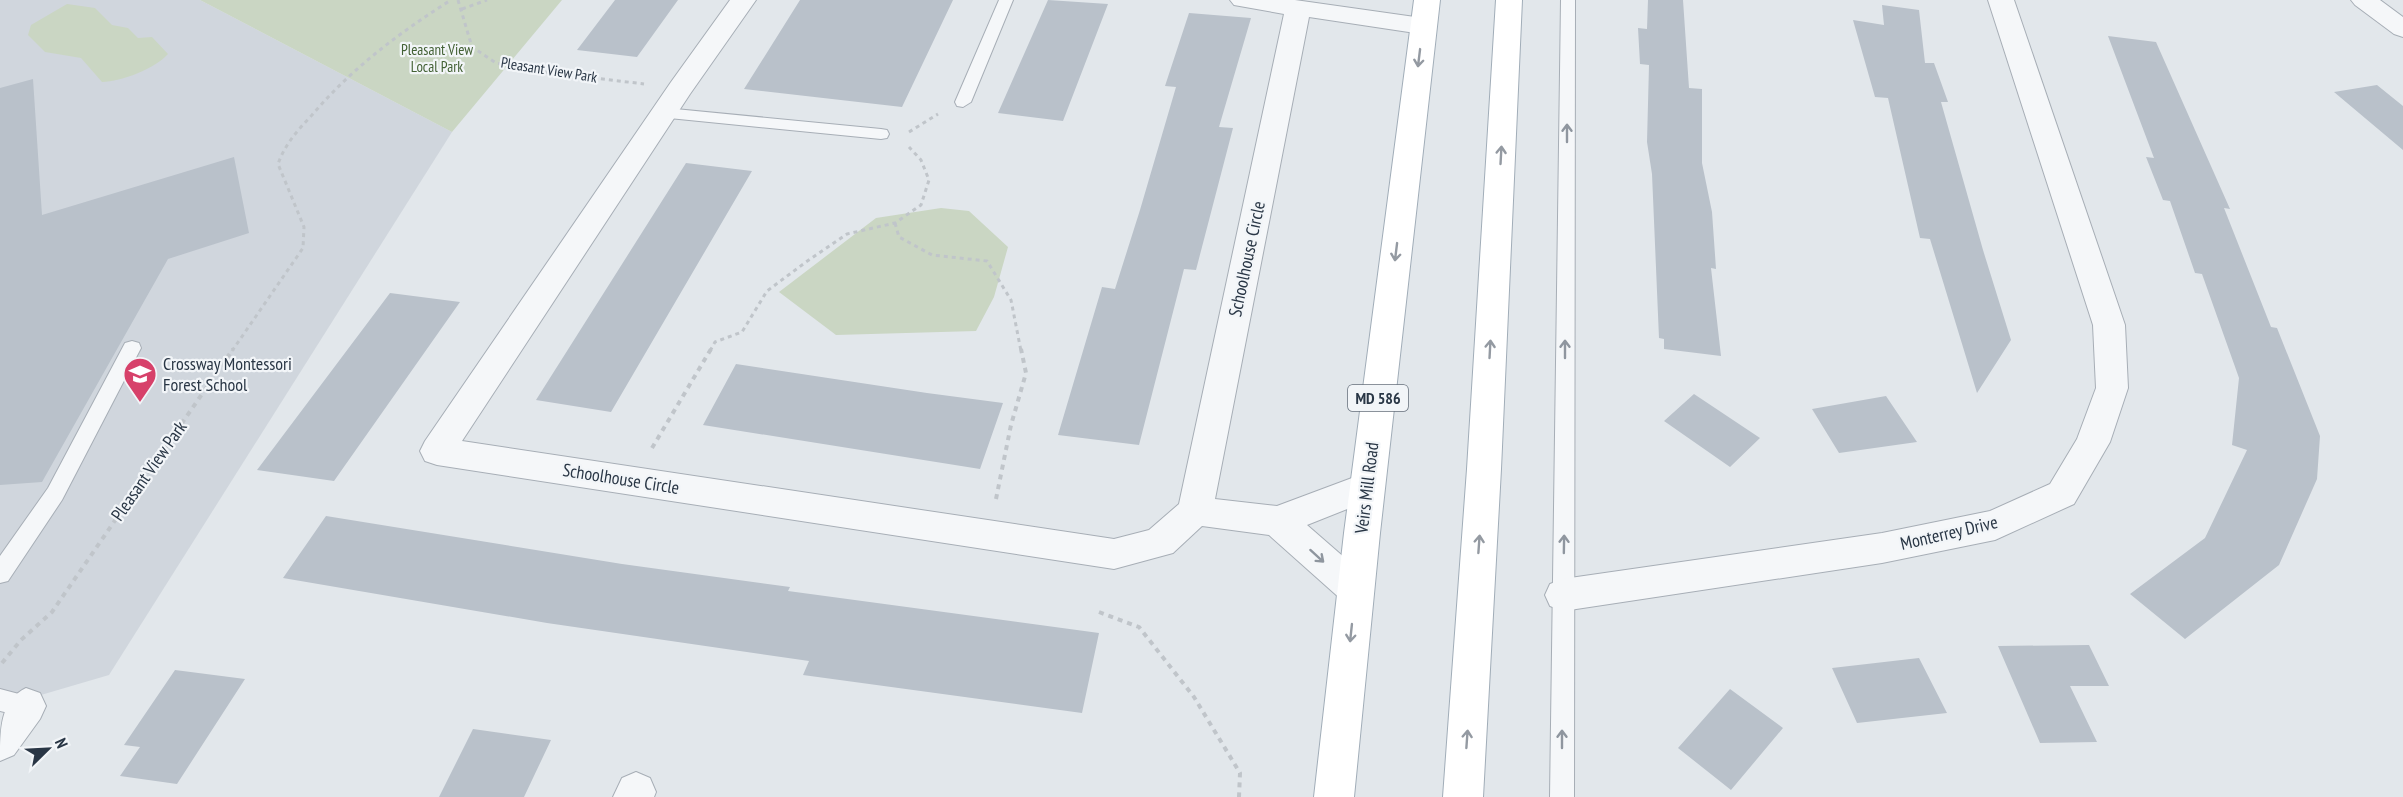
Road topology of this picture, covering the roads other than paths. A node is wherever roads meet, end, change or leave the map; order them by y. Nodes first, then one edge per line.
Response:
1 (743, 0) edge
2 (1006, 0) edge
3 (1243, 0) edge
4 (1509, 0) edge
5 (1568, 0) edge
6 (2001, 0) edge
7 (2364, 0) edge
8 (1298, 8) junction
9 (1424, 13) edge
10 (2403, 29) edge
11 (672, 100) junction
12 (963, 102) road end
13 (881, 134) dead end
14 (132, 348) dead end
15 (1368, 486) junction
16 (1195, 511) junction
17 (1278, 521) junction
18 (0, 574) edge
19 (1356, 590) junction
20 (1563, 595) junction
21 (13, 703) edge
22 (0, 742) edge
23 (1334, 797) edge
24 (1463, 797) edge
25 (1562, 797) edge

1 - 11 street, Schoolhouse Circle
2 - 12 lane
3 - 8 street
24 -> 4 main road
20 -> 5 lane
6 - 20 street, Monterrey Drive
7 - 10 street
8 - 9 street
8 - 16 street, Schoolhouse Circle
9 -> 15 main road, Veirs Mill Road / MD 586
11 - 13 lane
11 - 16 street, Schoolhouse Circle
14 - 18 lane
15 - 17 street
15 - 19 main road, Veirs Mill Road / MD 586
16 - 17 street
17 -> 19 street
19 -> 23 main road, Veirs Mill Road / MD 586
25 -> 20 lane
21 - 22 street

